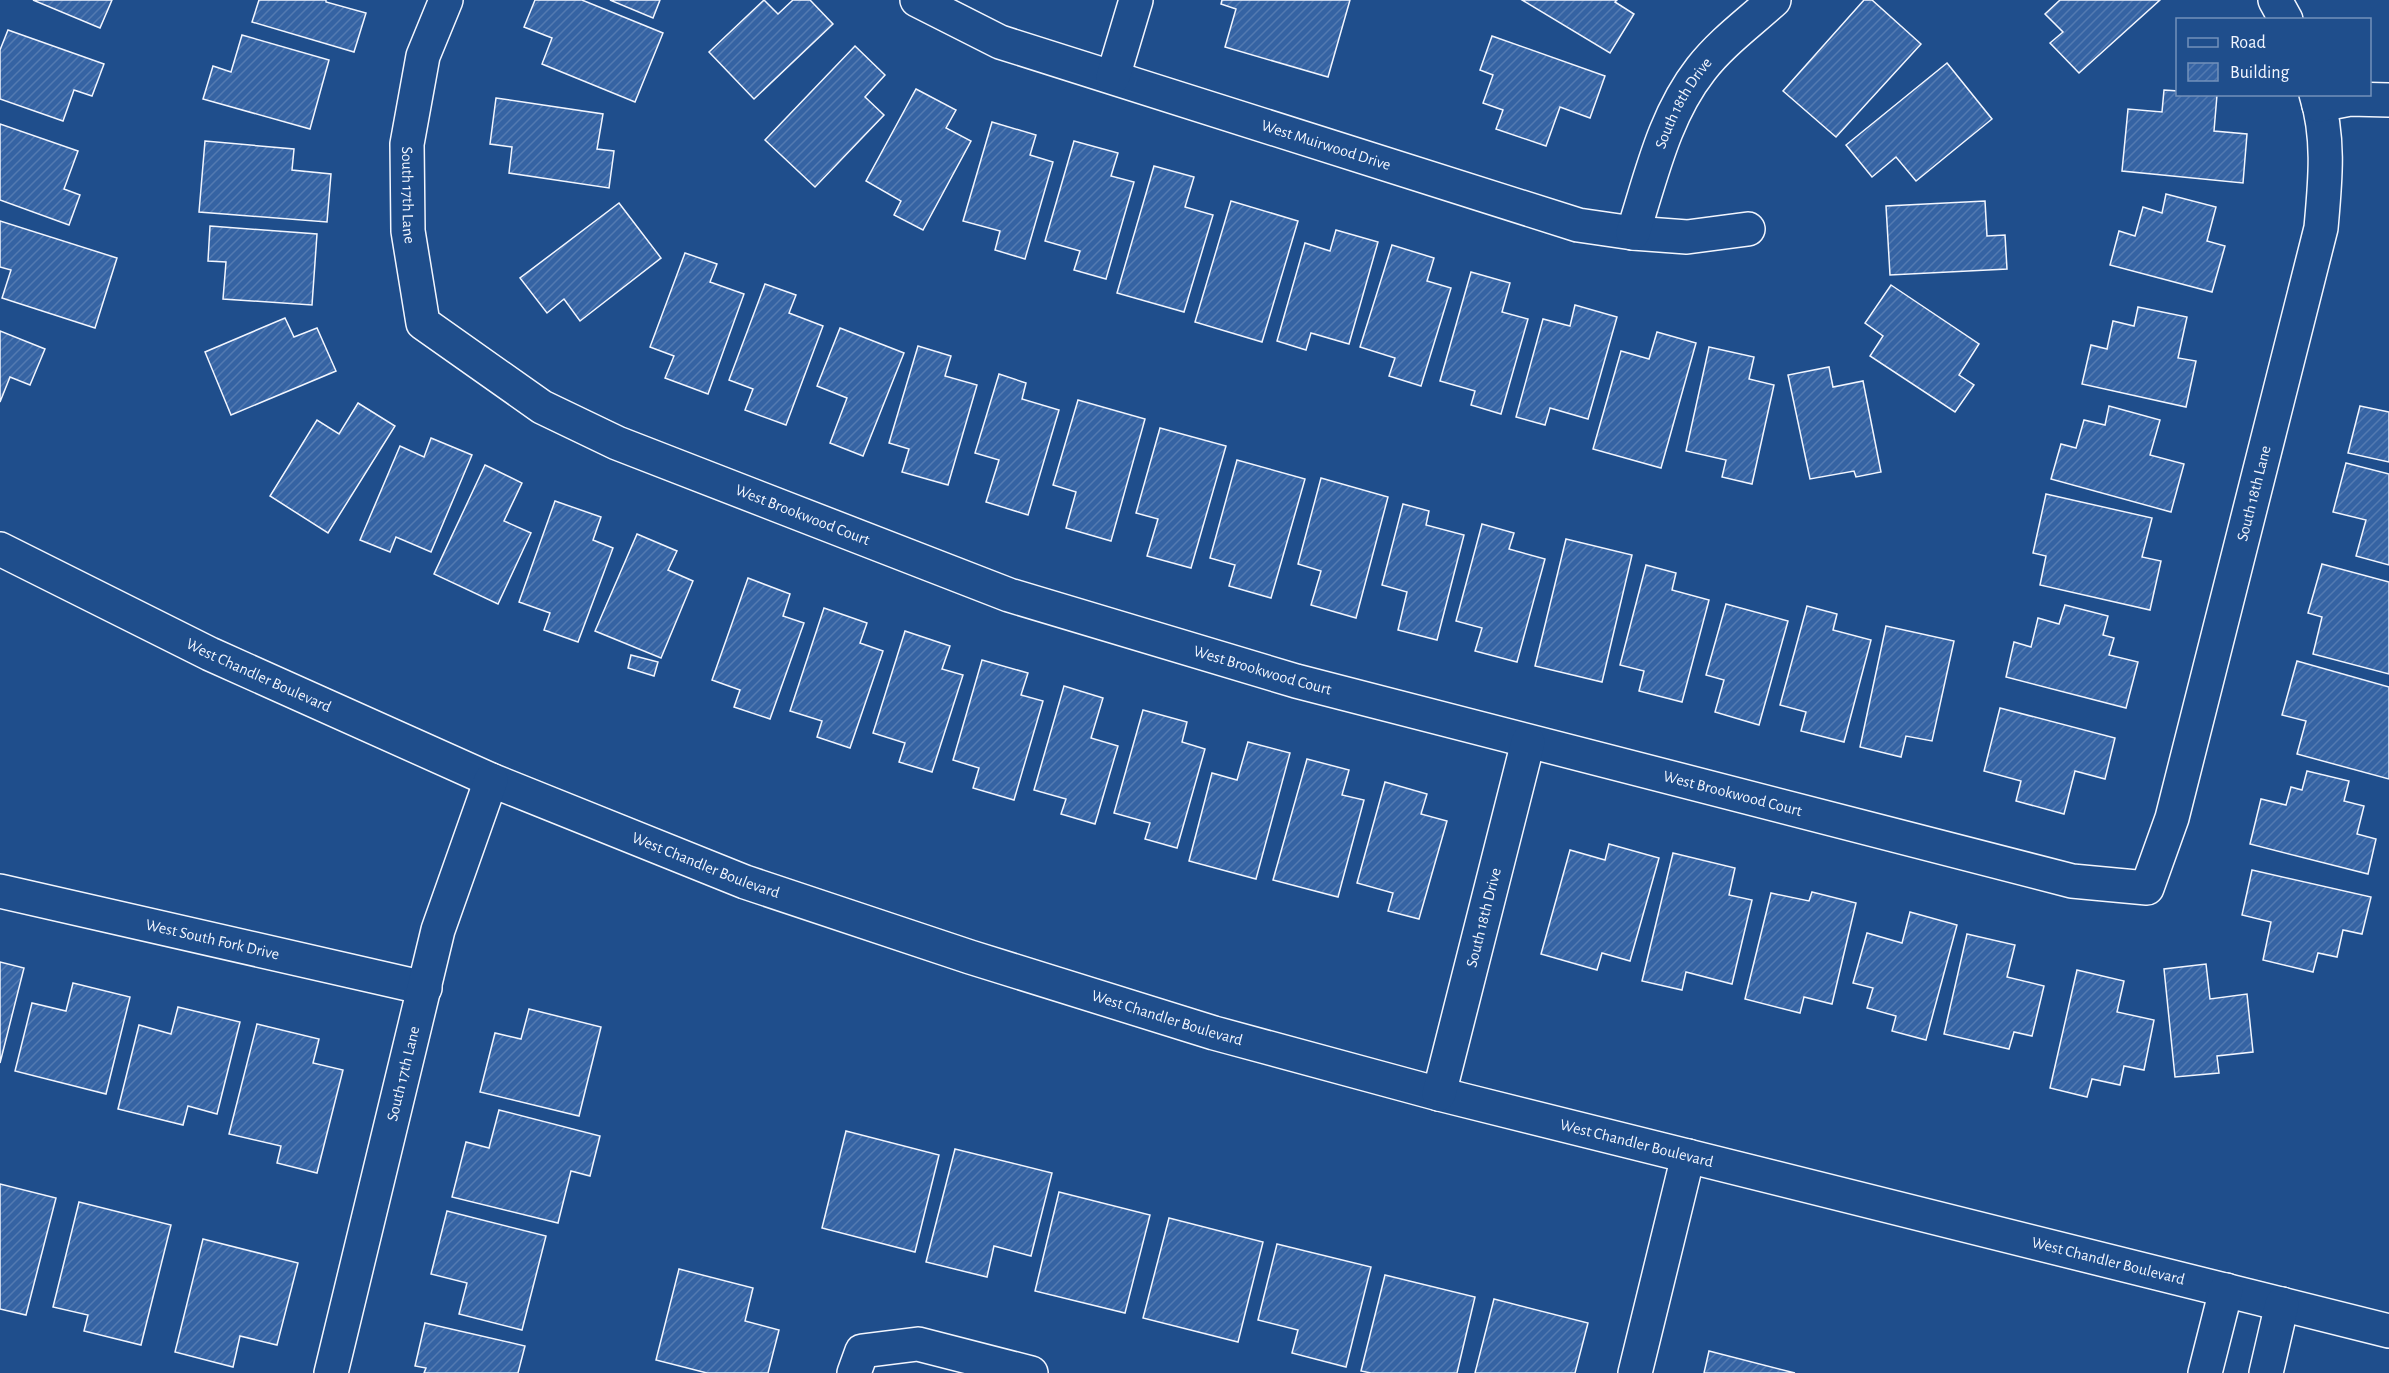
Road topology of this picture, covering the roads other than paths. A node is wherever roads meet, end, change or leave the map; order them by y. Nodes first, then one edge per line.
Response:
1 (446, 0) edge
2 (917, 0) edge
3 (1136, 0) edge
4 (1774, 0) edge
5 (2275, 0) edge
6 (2285, 18) edge
7 (1113, 77) junction
8 (2318, 100) edge
9 (2389, 100) edge
10 (1748, 230) dead end
11 (1633, 233) junction
12 (423, 324) joint
13 (0, 549) edge
14 (1528, 742) junction
15 (491, 780) junction
16 (2147, 888) joint
17 (0, 891) edge
18 (425, 988) junction
19 (1439, 1094) junction
20 (1688, 1156) junction
21 (2226, 1290) junction
22 (2282, 1304) junction
23 (2389, 1331) edge
24 (858, 1362) edge
25 (331, 1373) edge
26 (1031, 1373) edge
27 (1635, 1373) edge
28 (2205, 1373) edge
29 (2266, 1373) edge

1 - 12 street, South 17th Lane
2 - 7 street, West Muirwood Drive
3 - 7 street
4 - 11 street, South 18th Drive
5 - 6 street
7 - 11 street, West Muirwood Drive
8 - 9 street
8 - 16 street, South 18th Lane
10 - 11 street, West Muirwood Drive
12 - 14 street, West Brookwood Court
13 - 15 street, West Chandler Boulevard
14 - 16 street, West Brookwood Court
14 - 19 street, South 18th Drive
15 - 18 street, South 17th Lane
15 - 19 street, West Chandler Boulevard
17 - 18 street, West South Fork Drive
18 - 25 street, South 17th Lane
19 - 20 street, West Chandler Boulevard
20 - 21 street, West Chandler Boulevard
20 - 27 street
21 - 22 street, West Chandler Boulevard
21 - 28 street
22 - 23 street, West Chandler Boulevard
22 - 29 street
24 - 26 street

